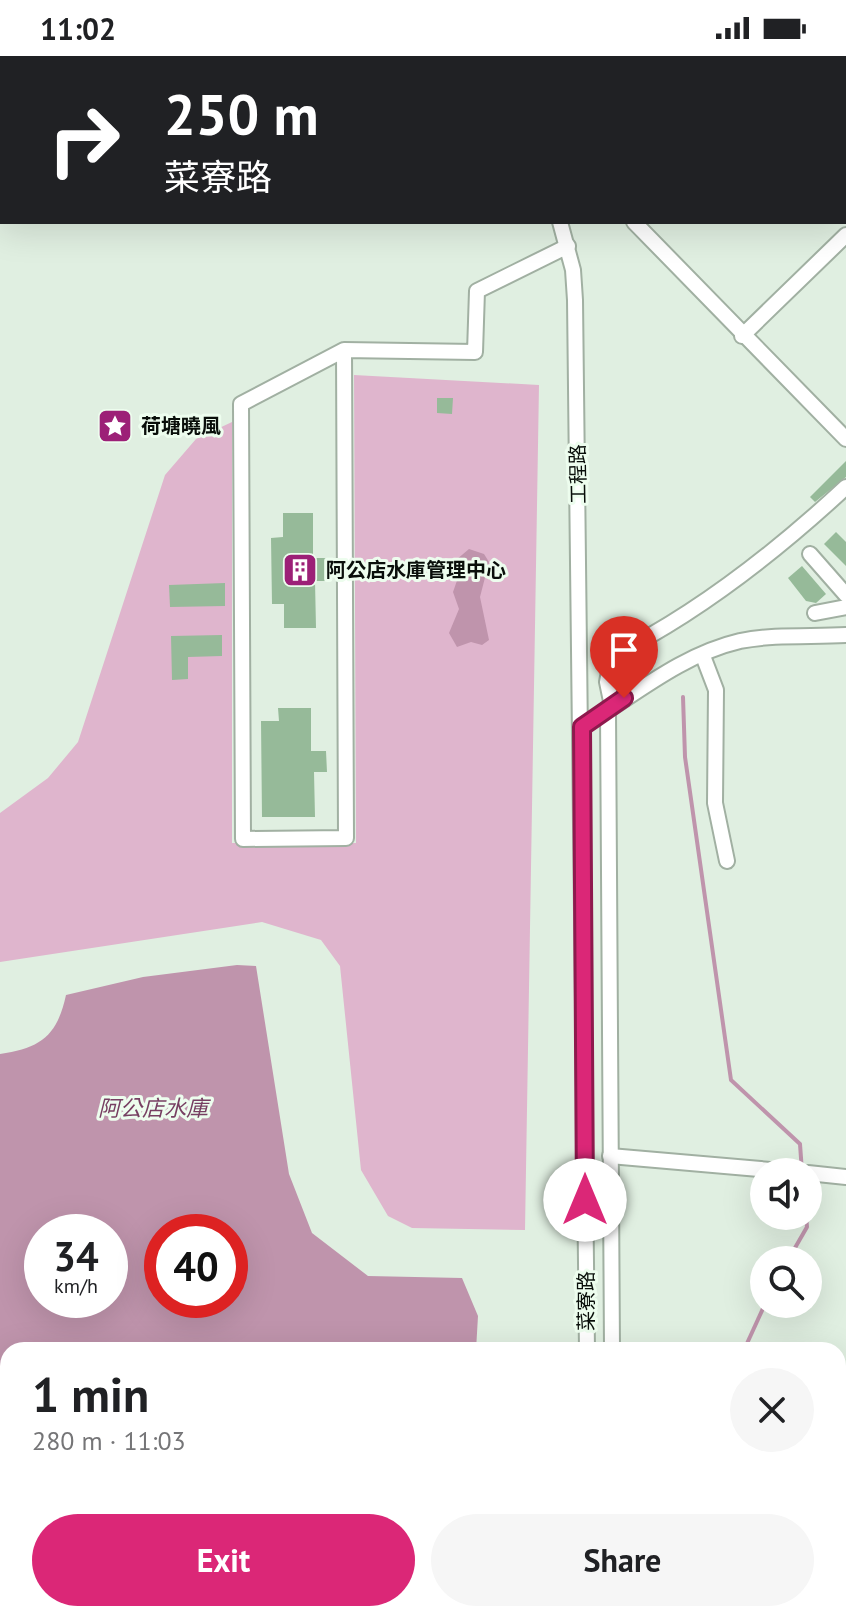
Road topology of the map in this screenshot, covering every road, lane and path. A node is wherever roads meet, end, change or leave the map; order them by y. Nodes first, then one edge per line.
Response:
1 (561, 224) edge
2 (636, 224) edge
3 (846, 235) edge
4 (568, 246) junction
5 (742, 336) junction
6 (344, 350) junction
7 (846, 439) edge
8 (846, 487) edge
9 (810, 554) dead end
10 (846, 595) edge
11 (846, 607) edge
12 (815, 613) dead end
13 (846, 635) edge
14 (703, 656) junction
15 (615, 705) junction
16 (582, 727) junction
17 (727, 861) dead end
18 (610, 1156) junction
19 (750, 1167) edge
20 (822, 1174) edge
21 (846, 1177) edge
22 (587, 1342) edge
23 (612, 1342) edge

1 - 4 street, 工程路
2 - 5 street
3 - 5 street
4 - 6 street
4 - 16 street, 工程路
5 - 7 street
6 - 6 street
8 - 15 street
9 - 10 street
11 - 12 street
13 - 14 street
14 - 15 street
14 - 17 street
15 - 16 street
15 - 18 street
16 - 22 street, 菜寮路
18 - 19 street
18 - 23 street
20 - 21 street

